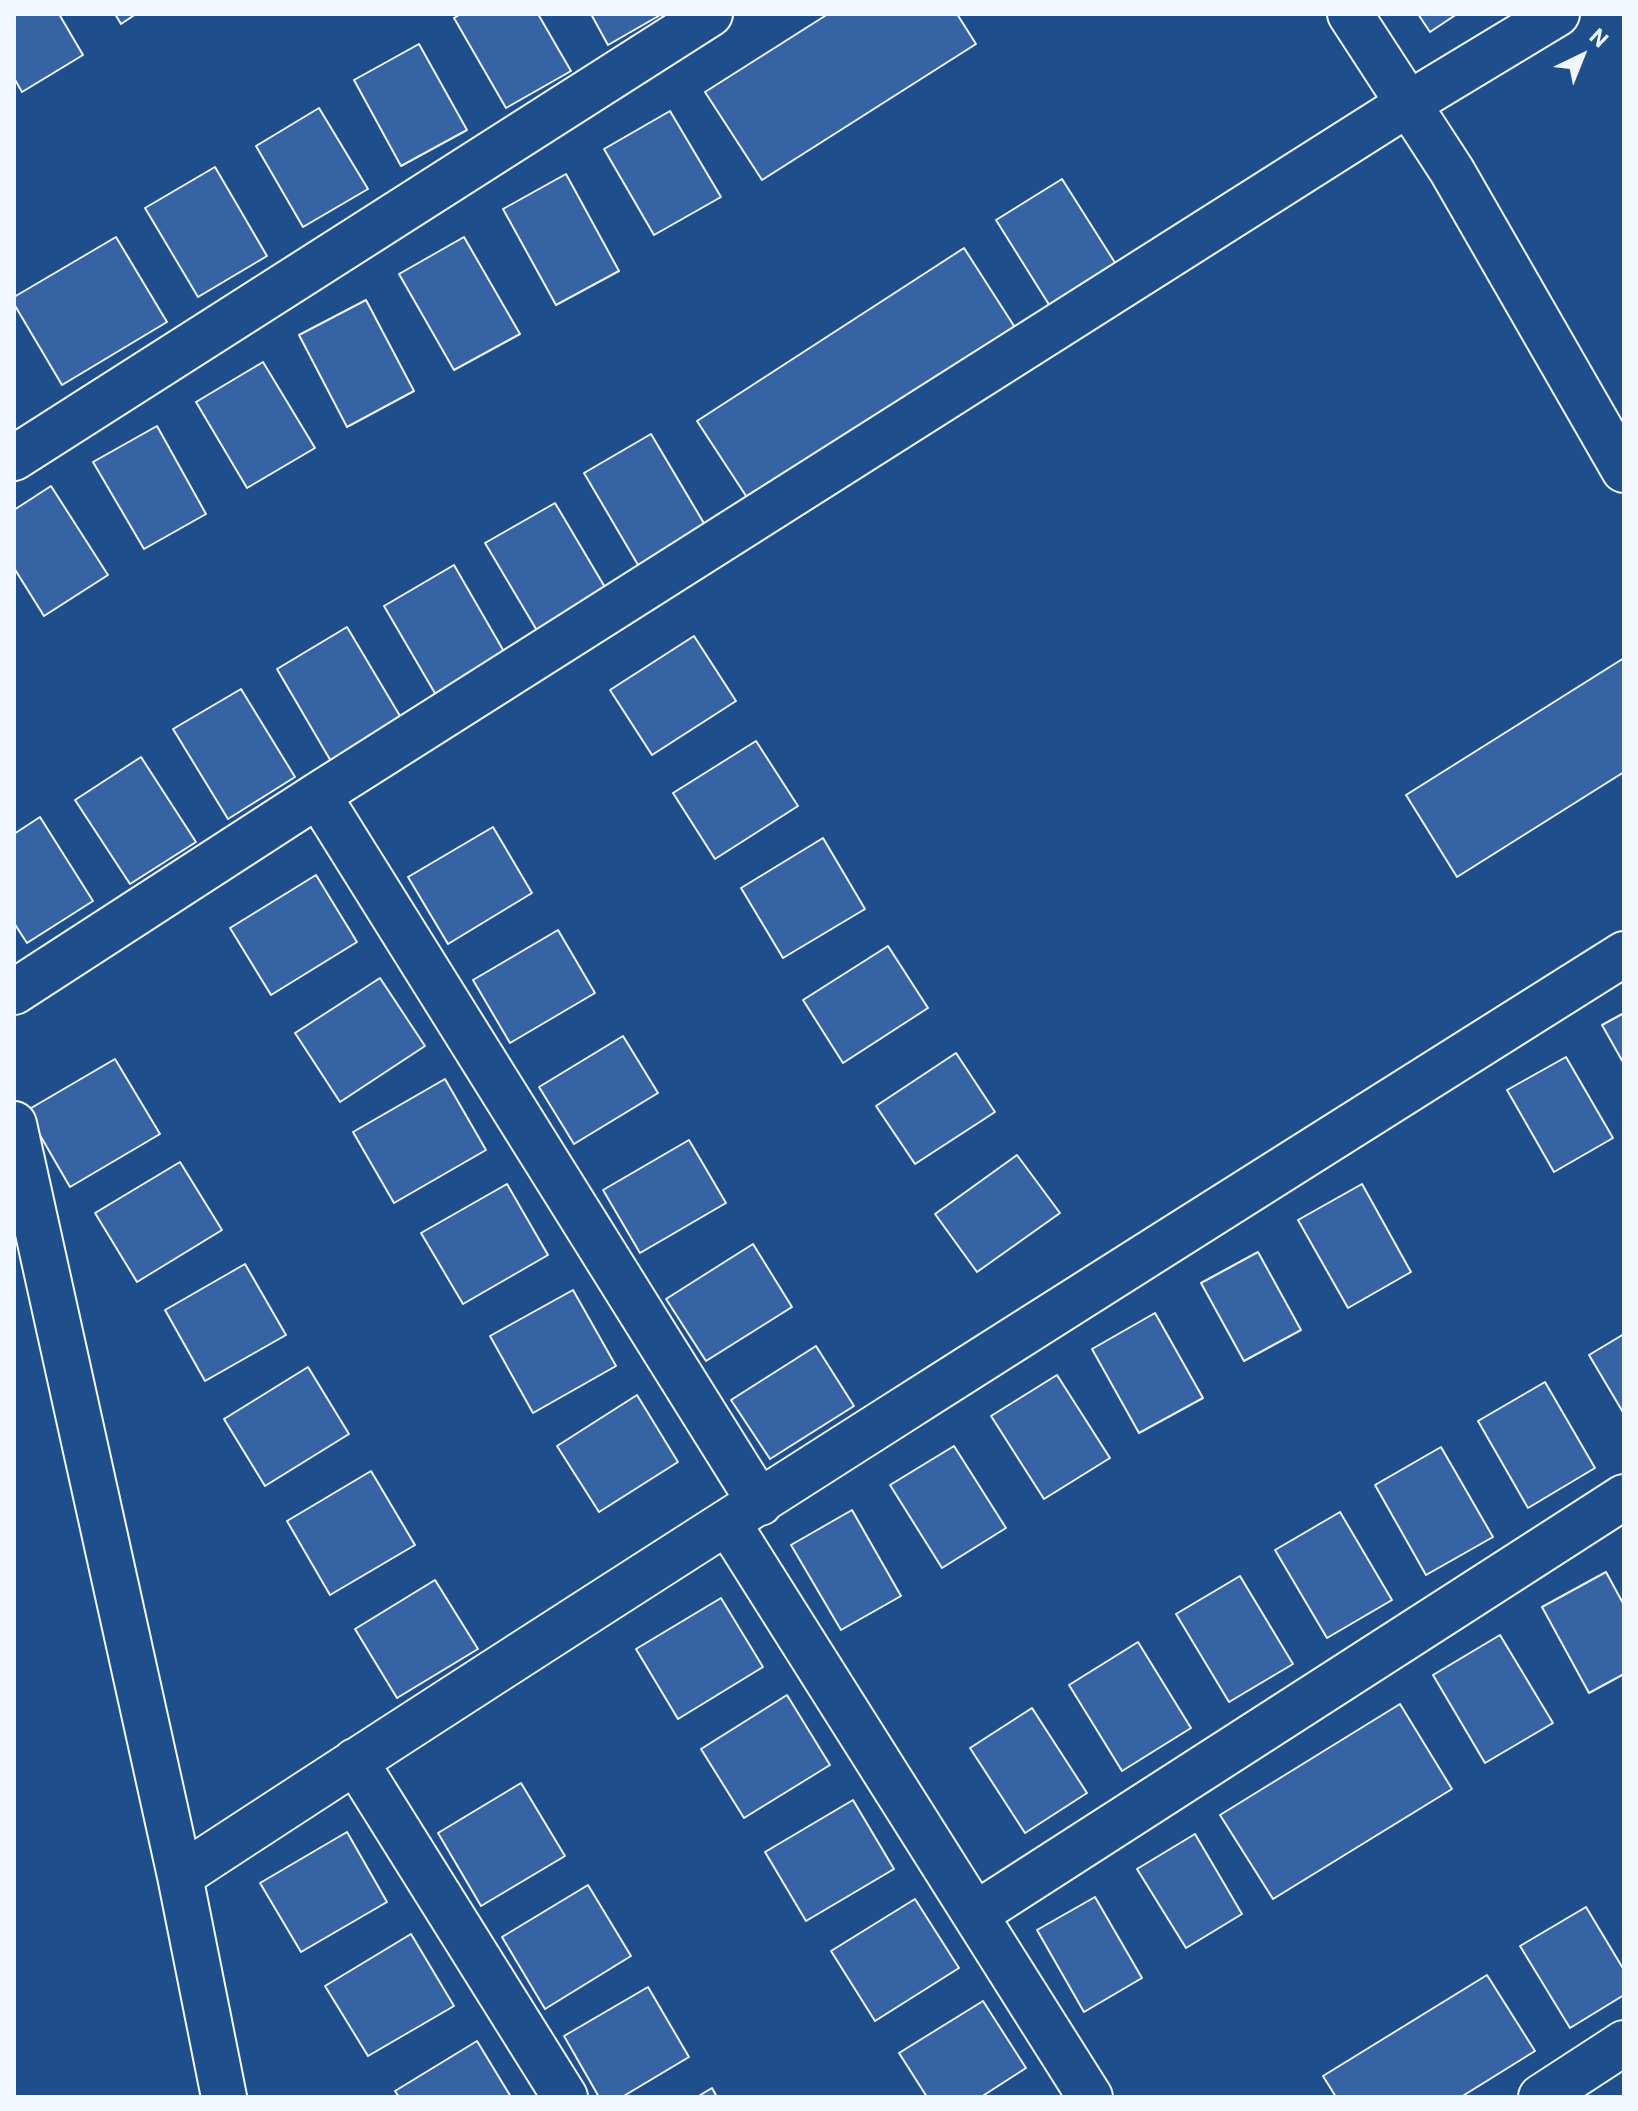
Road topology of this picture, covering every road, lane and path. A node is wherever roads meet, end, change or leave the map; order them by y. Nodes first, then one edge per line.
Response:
1 (710, 14) edge
2 (1350, 14) edge
3 (1557, 14) edge
4 (1408, 104) junction
5 (14, 458) edge
6 (1624, 470) edge
7 (318, 795) junction
8 (1624, 954) edge
9 (14, 992) edge
10 (14, 1124) edge
11 (1624, 1497) edge
12 (744, 1513) junction
13 (355, 1761) junction
14 (180, 1876) junction
15 (976, 1914) junction
16 (1624, 2043) edge
17 (224, 2097) edge
18 (565, 2097) edge
19 (1090, 2097) edge
20 (1541, 2097) edge

1 - 5 street
2 - 4 street
3 - 4 street
4 - 6 street
4 - 7 street
7 - 9 street
7 - 12 street
8 - 12 street
10 - 14 street
11 - 15 street
12 - 13 street
12 - 15 street
13 - 14 street
13 - 18 street
14 - 17 street
15 - 19 street
16 - 20 street

